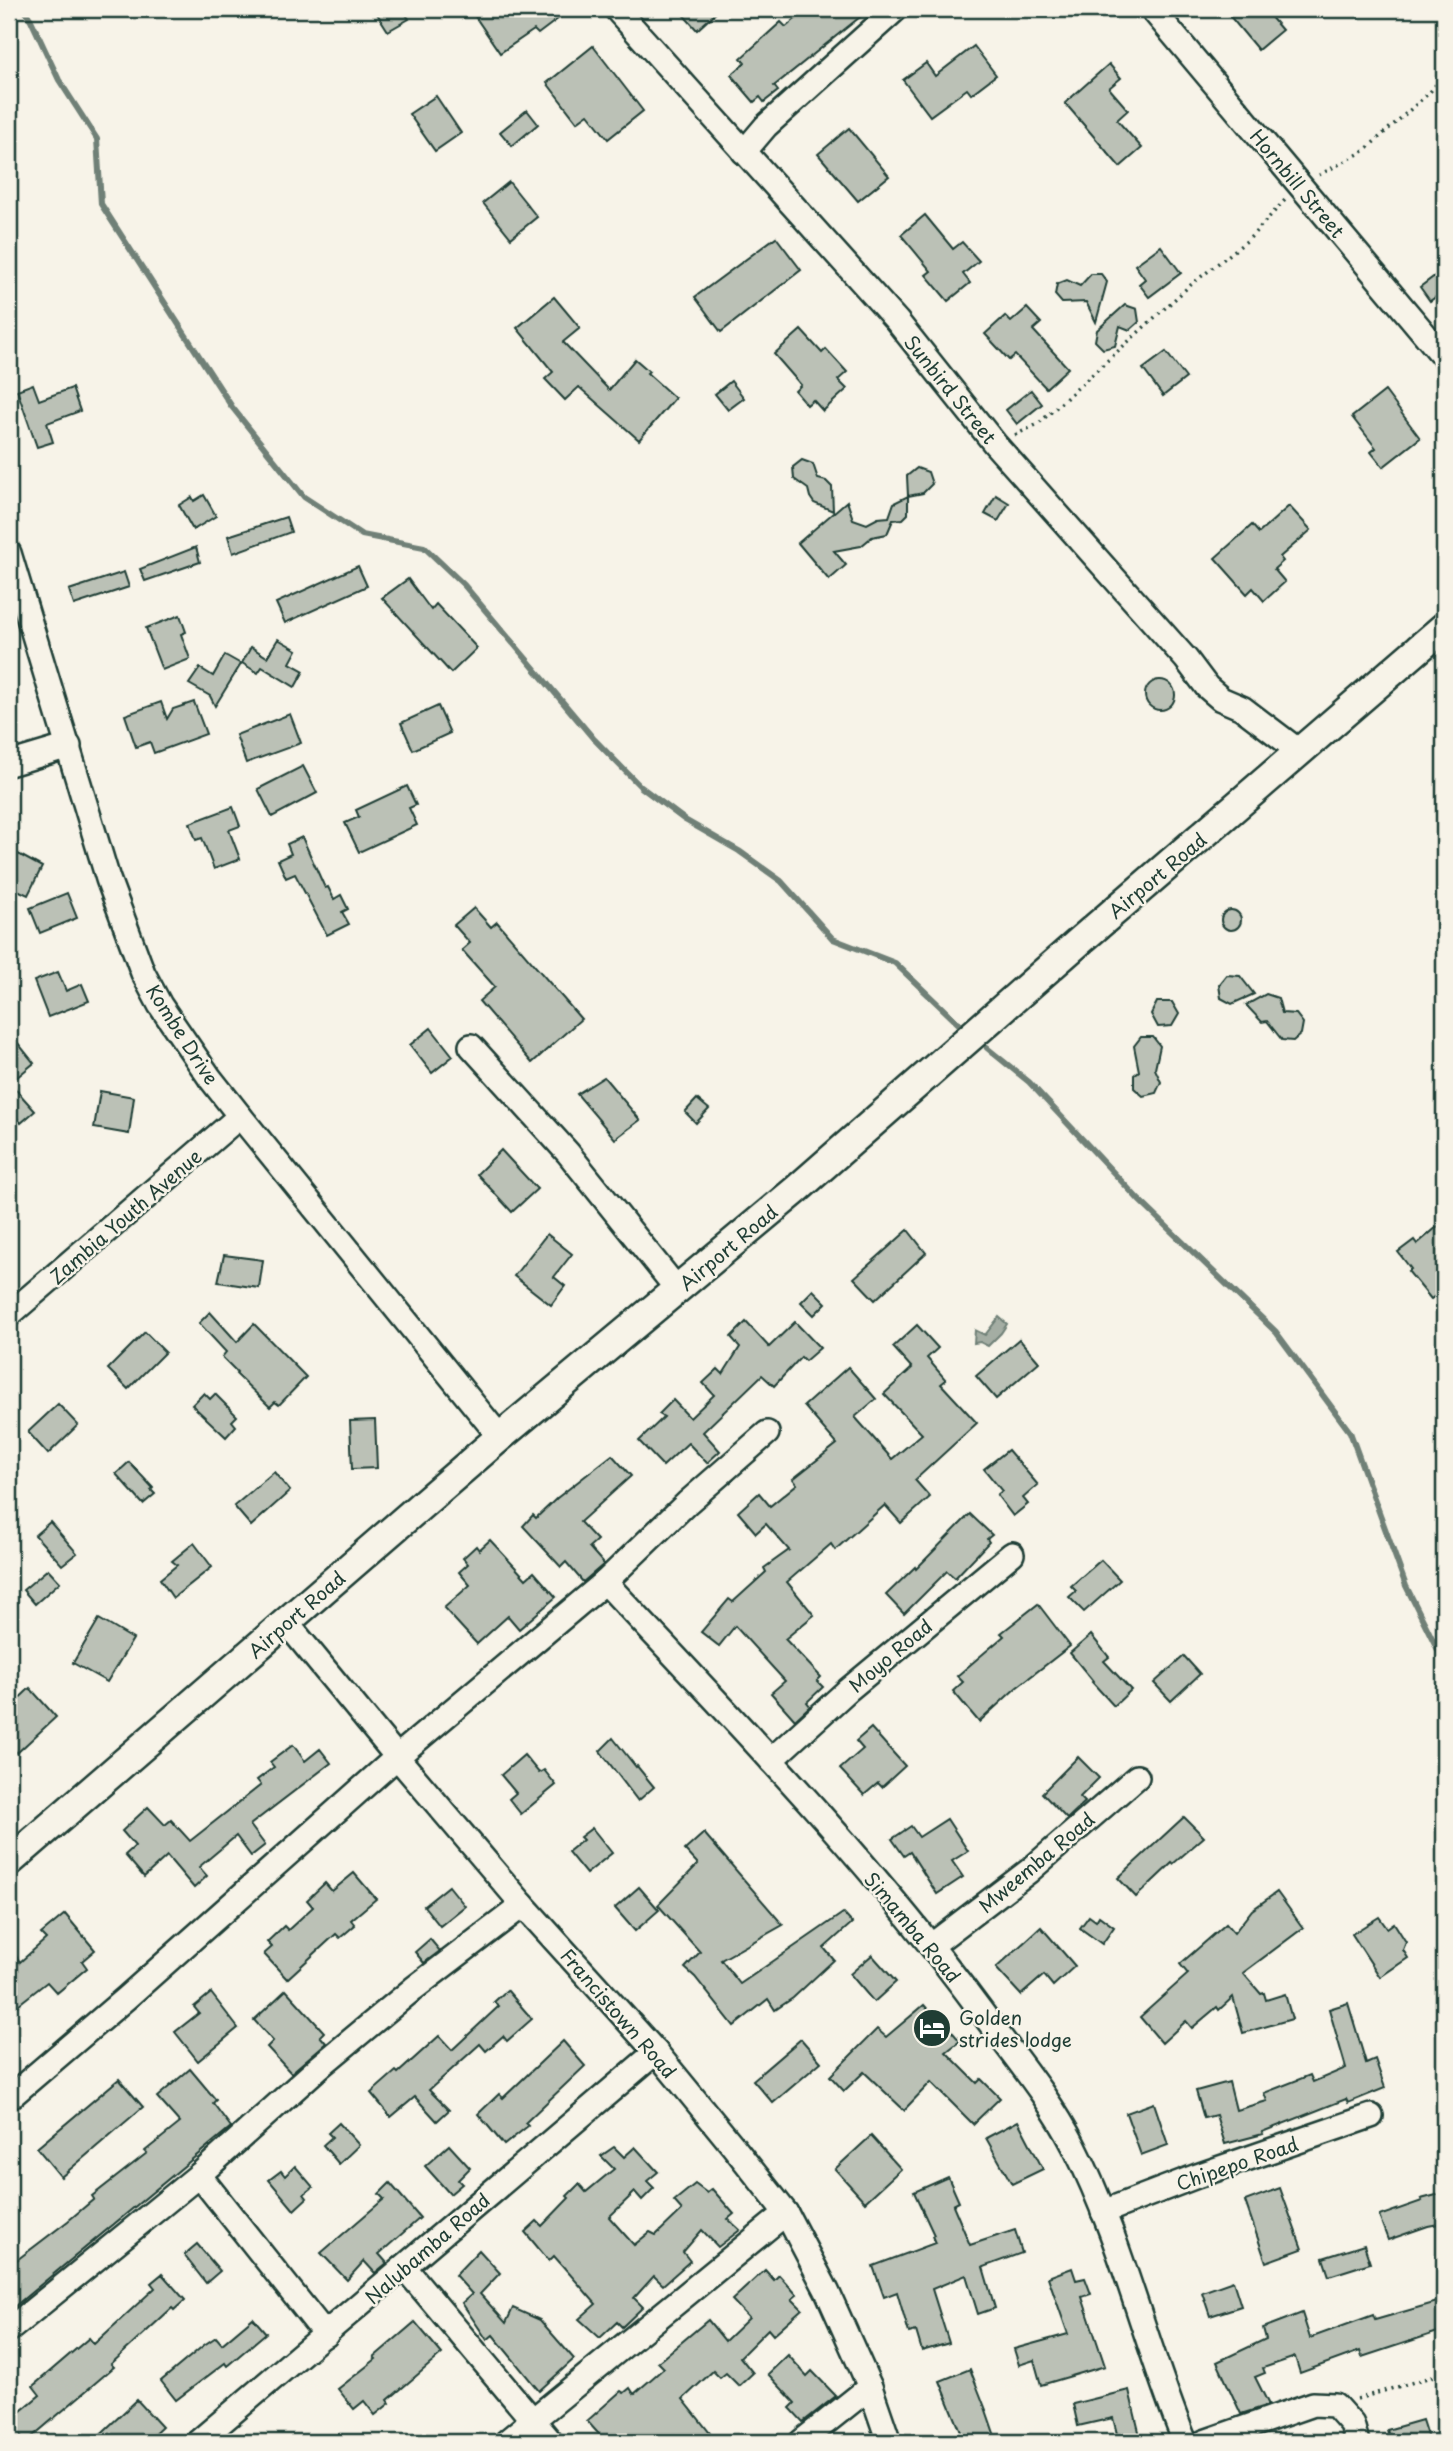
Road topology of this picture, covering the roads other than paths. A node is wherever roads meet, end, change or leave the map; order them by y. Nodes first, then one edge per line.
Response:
1 (616, 9) edge
2 (896, 9) edge
3 (1152, 9) edge
4 (744, 152) junction
5 (1444, 358) edge
6 (9, 553) edge
7 (1444, 628) edge
8 (69, 746) junction
9 (1300, 752) junction
10 (9, 764) edge
11 (471, 1046) dead end
12 (240, 1116) junction
13 (677, 1289) junction
14 (9, 1315) edge
15 (767, 1433) dead end
16 (500, 1437) junction
17 (1012, 1554) dead end
18 (605, 1582) junction
19 (286, 1622) junction
20 (397, 1758) junction
21 (771, 1759) junction
22 (1137, 1777) dead end
23 (9, 1862) edge
24 (523, 1905) junction
25 (932, 1945) junction
26 (656, 2052) junction
27 (9, 2098) edge
28 (1371, 2116) dead end
29 (199, 2175) junction
30 (1103, 2212) junction
31 (786, 2213) junction
32 (404, 2267) junction
33 (9, 2330) edge
34 (326, 2335) junction
35 (870, 2388) junction
36 (532, 2421) junction
37 (198, 2442) edge
38 (506, 2442) edge
39 (551, 2442) edge
40 (801, 2442) edge
41 (889, 2442) edge
42 (1185, 2442) edge
43 (1204, 2442) edge
44 (1357, 2442) edge

1 - 4 street, Sunbird Street
2 - 4 street
3 - 5 street, Hornbill Street
4 - 9 street, Sunbird Street
6 - 8 street, Kombe Drive
7 - 9 street, Airport Road
8 - 10 street
8 - 12 street, Kombe Drive
9 - 13 street, Airport Road
11 - 13 street
12 - 14 street, Zambia Youth Avenue
12 - 16 street, Kombe Drive
13 - 16 street, Airport Road
15 - 18 street
16 - 19 street, Airport Road
17 - 21 street, Moyo Road
18 - 20 street
18 - 21 street, Simamba Road
19 - 20 street, Francistown Road
19 - 23 street, Airport Road
20 - 24 street, Francistown Road
20 - 27 street
21 - 25 street, Simamba Road
22 - 25 street, Mweemba Road
24 - 26 street, Francistown Road
24 - 29 street
25 - 30 street, Simamba Road
26 - 31 street, Francistown Road
26 - 32 street, Nalubamba Road
28 - 30 street, Chipepo Road
29 - 33 street
29 - 34 street
30 - 42 street, Simamba Road
31 - 35 street, Francistown Road
31 - 36 street
32 - 34 street, Nalubamba Road
32 - 36 street
34 - 37 street, Nalubamba Road
35 - 40 street
35 - 41 street, Francistown Road
36 - 38 street
36 - 39 street
43 - 44 street

